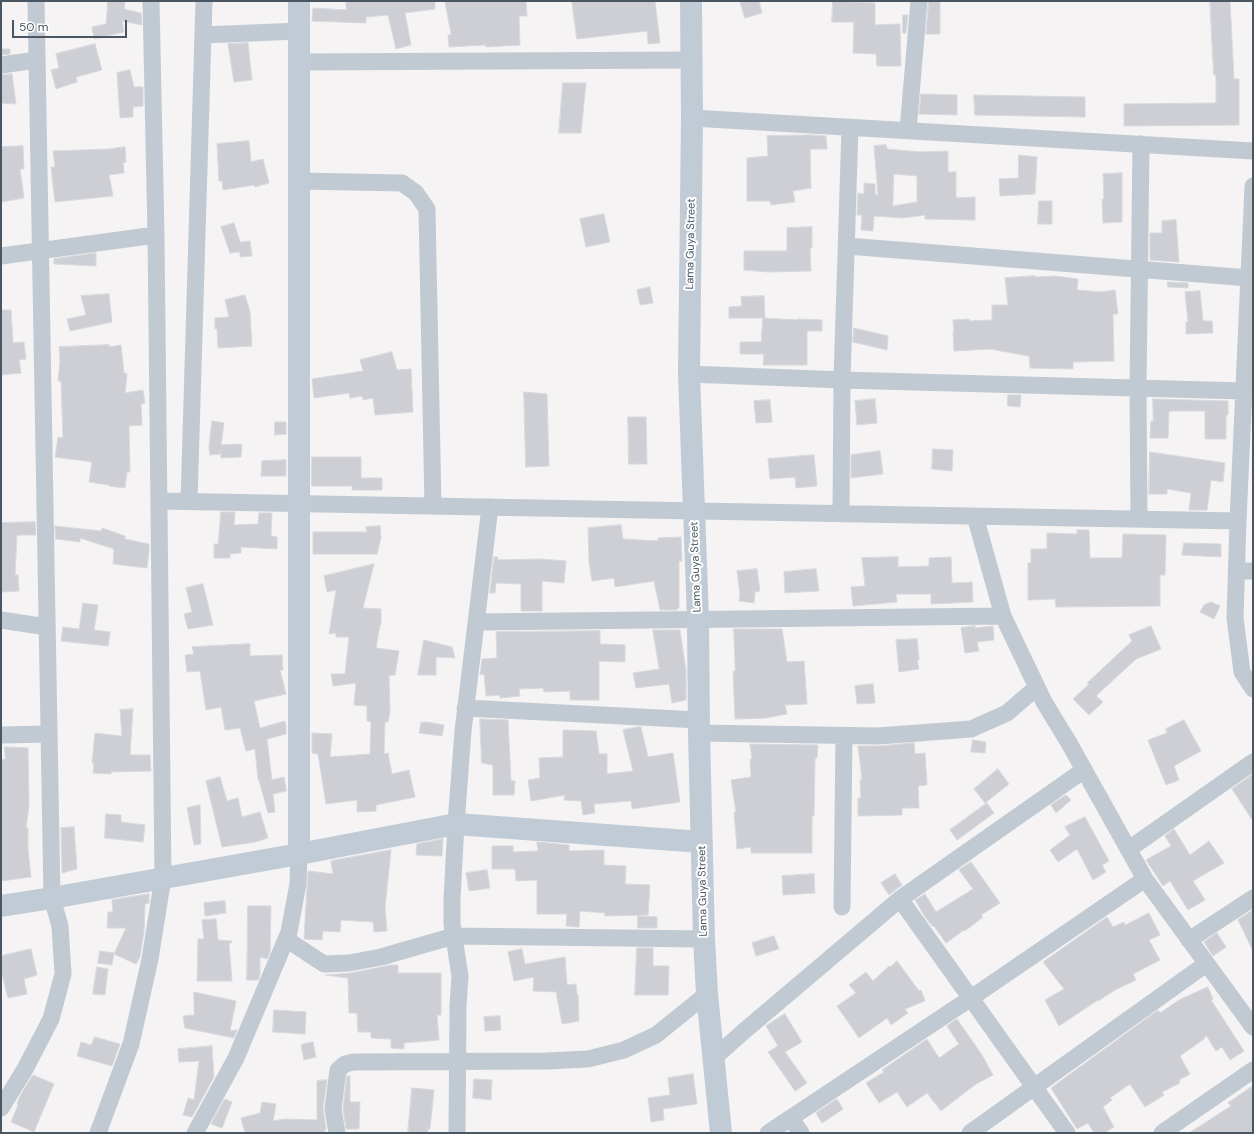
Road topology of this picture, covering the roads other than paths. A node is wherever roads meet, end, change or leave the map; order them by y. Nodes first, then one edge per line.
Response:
1 (36, 1) edge
2 (151, 1) edge
3 (204, 1) edge
4 (299, 1) edge
5 (691, 1) edge
6 (919, 1) edge
7 (299, 31) junction
8 (203, 35) junction
9 (37, 60) junction
10 (692, 60) junction
11 (299, 62) junction
12 (1, 66) edge
13 (692, 118) junction
14 (850, 127) junction
15 (908, 130) junction
16 (1141, 144) junction
17 (1253, 151) edge
18 (299, 181) junction
19 (1253, 186) edge
20 (156, 235) junction
21 (847, 246) junction
22 (40, 250) junction
23 (1, 256) edge
24 (1140, 269) junction
25 (1249, 278) junction
26 (1250, 352) edge
27 (689, 374) junction
28 (842, 380) junction
29 (1138, 388) junction
30 (1244, 391) junction
31 (1247, 463) edge
32 (159, 501) junction
33 (189, 501) junction
34 (299, 503) junction
35 (433, 506) junction
36 (490, 507) junction
37 (694, 511) junction
38 (841, 514) junction
39 (974, 516) junction
40 (1139, 519) junction
41 (1238, 521) junction
42 (1245, 571) edge
43 (1003, 616) junction
44 (698, 619) junction
45 (1, 620) edge
46 (476, 622) junction
47 (47, 627) junction
48 (1253, 689) edge
49 (1040, 695) junction
50 (465, 708) junction
51 (699, 727) junction
52 (49, 734) junction
53 (1, 735) edge
54 (844, 736) junction
55 (1253, 762) edge
56 (1084, 770) junction
57 (456, 824) junction
58 (702, 842) junction
59 (1129, 848) junction
60 (299, 854) junction
61 (163, 878) junction
62 (1145, 879) junction
63 (52, 898) junction
64 (1253, 898) edge
65 (900, 899) junction
66 (1, 906) edge
67 (842, 907) dead end
68 (454, 936) junction
69 (286, 939) junction
70 (704, 939) junction
71 (1190, 940) junction
72 (1206, 964) junction
73 (708, 994) junction
74 (971, 998) junction
75 (1253, 1026) edge
76 (714, 1058) junction
77 (457, 1062) junction
78 (1253, 1070) edge
79 (1035, 1087) junction
80 (1, 1108) edge
81 (791, 1119) junction
82 (98, 1133) edge
83 (195, 1133) edge
84 (337, 1133) edge
85 (457, 1133) edge
86 (721, 1133) edge
87 (768, 1133) edge
88 (801, 1133) edge
89 (970, 1133) edge
90 (1067, 1133) edge
91 (1162, 1133) edge

1 - 9 street
2 - 20 street
3 - 8 street
4 - 7 street
5 - 10 street, Lama Guya Street
6 - 15 street
7 - 8 street
7 - 11 street
8 - 33 street
9 - 12 street
9 - 22 street
10 - 11 street
10 - 13 street, Lama Guya Street
11 - 18 street
13 - 14 street
13 - 27 street, Lama Guya Street
14 - 15 street
14 - 21 street
15 - 16 street
16 - 17 street
16 - 24 street
18 - 34 street
18 - 35 street
19 - 25 street
20 - 22 street
20 - 32 street
21 - 24 street
21 - 28 street
22 - 23 street
22 - 47 street
24 - 25 street
24 - 29 street
25 - 26 street
26 - 30 street
27 - 28 street
27 - 37 street, Lama Guya Street
28 - 29 street
28 - 38 street
29 - 30 street
29 - 40 street
30 - 31 street
31 - 41 street
32 - 33 street
32 - 61 street
33 - 34 street
34 - 35 street
34 - 60 street
35 - 36 street
36 - 37 street
36 - 46 street
37 - 38 street
37 - 44 street, Lama Guya Street
38 - 39 street
39 - 40 street
39 - 43 street
40 - 41 street
41 - 42 street
42 - 48 street
43 - 44 street
43 - 49 street
44 - 46 street
44 - 51 street, Lama Guya Street
45 - 47 street
46 - 50 street
47 - 52 street
49 - 54 street
49 - 56 street
50 - 51 street
50 - 57 street
51 - 54 street
51 - 58 street, Lama Guya Street
52 - 53 street
52 - 63 street
54 - 67 street
55 - 59 street
56 - 59 street
56 - 65 street
57 - 58 street
57 - 60 street
57 - 68 street
58 - 70 street, Lama Guya Street
59 - 62 street
60 - 61 street
60 - 69 street
61 - 63 street
61 - 82 street
62 - 71 street
62 - 74 street
63 - 66 street
63 - 80 street
64 - 71 street
65 - 74 street
65 - 76 street
68 - 69 street
68 - 70 street
68 - 77 street
69 - 83 street
70 - 73 street, Lama Guya Street
71 - 72 street
72 - 75 street
72 - 79 street
73 - 76 street, Lama Guya Street
73 - 77 street
74 - 79 street
74 - 81 street
76 - 86 street, Lama Guya Street
77 - 84 street
77 - 85 street
78 - 91 street
79 - 89 street
79 - 90 street
81 - 87 street
81 - 88 street

